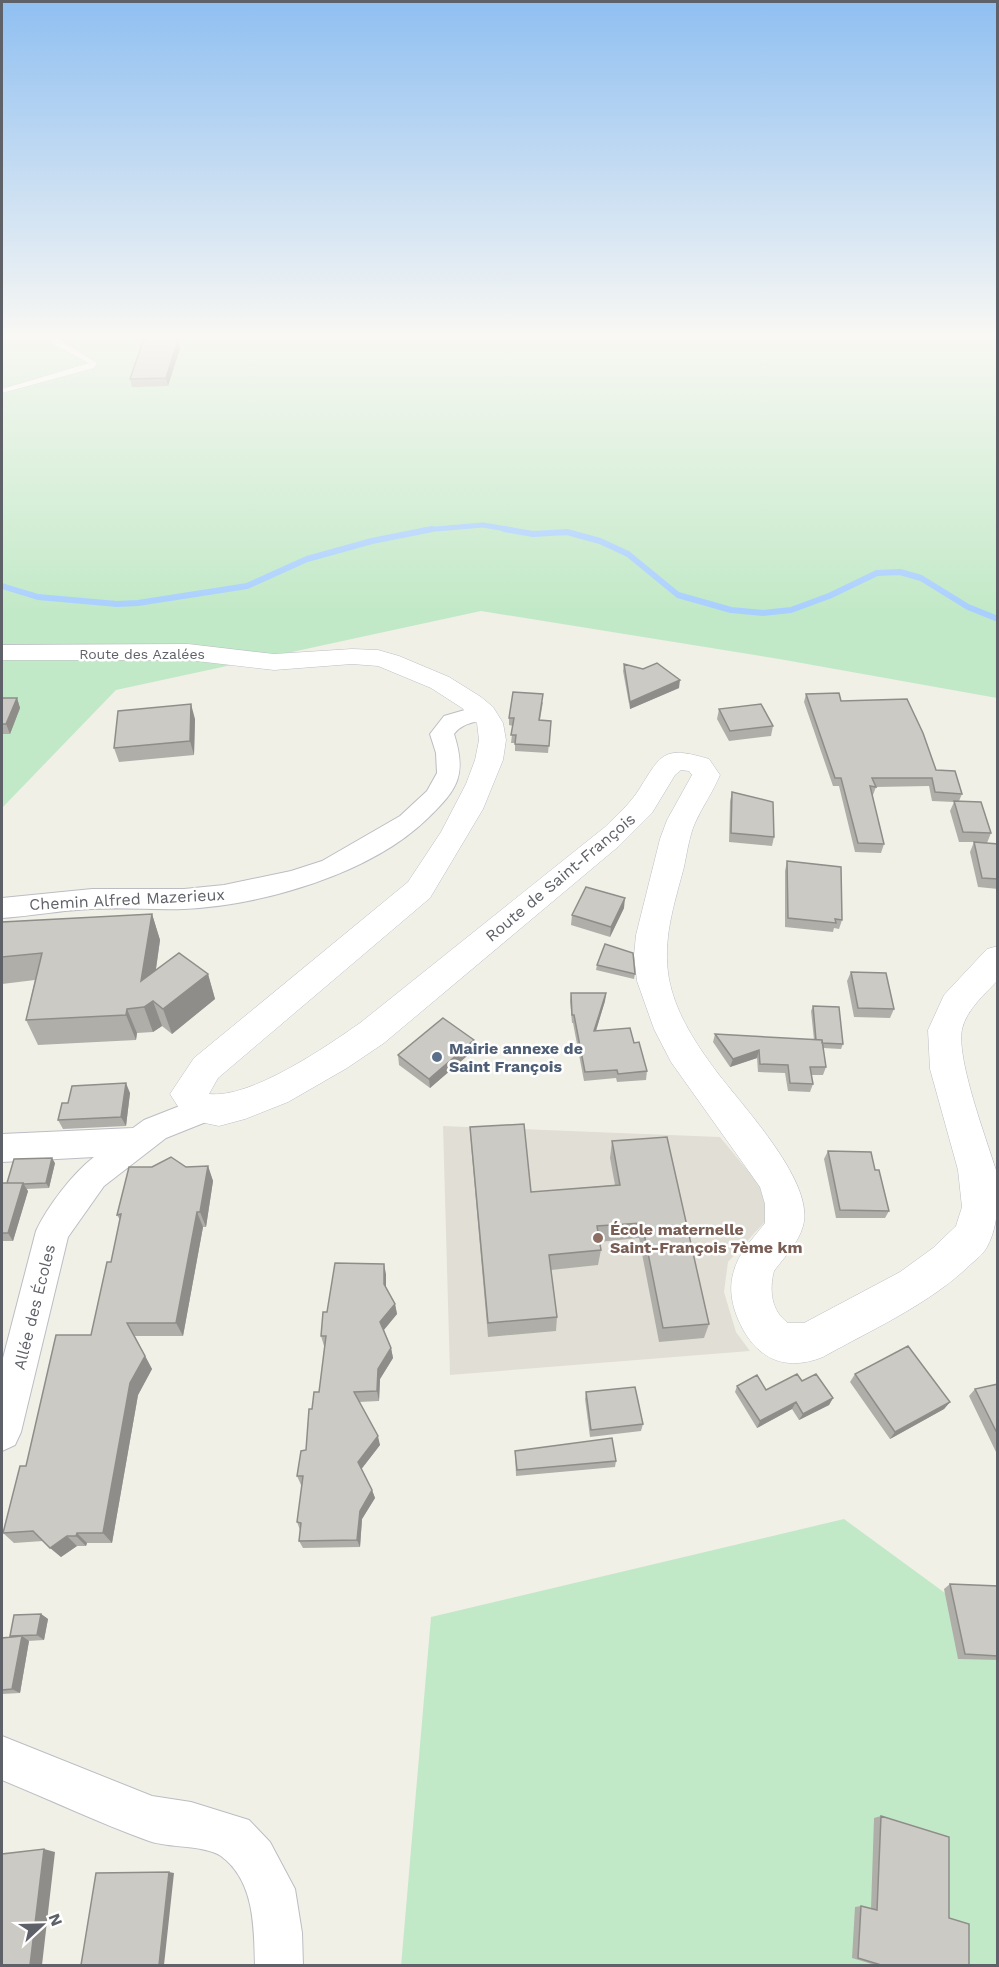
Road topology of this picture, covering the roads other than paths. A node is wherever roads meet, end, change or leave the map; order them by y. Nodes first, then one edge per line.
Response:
1 (2, 653) edge
2 (482, 712) junction
3 (2, 908) edge
4 (998, 958) edge
5 (200, 1111) junction
6 (136, 1141) junction
7 (2, 1148) edge
8 (2, 1432) edge
9 (2, 1758) edge
10 (279, 1965) edge

1 - 2 main road, Route des Azalées
2 - 3 street, Chemin Alfred Mazerieux
2 - 5 main road
4 - 5 main road, Route de Saint-François
5 - 6 street, Allée des Écoles
6 - 7 street
6 - 8 street, Allée des Écoles
9 - 10 street

